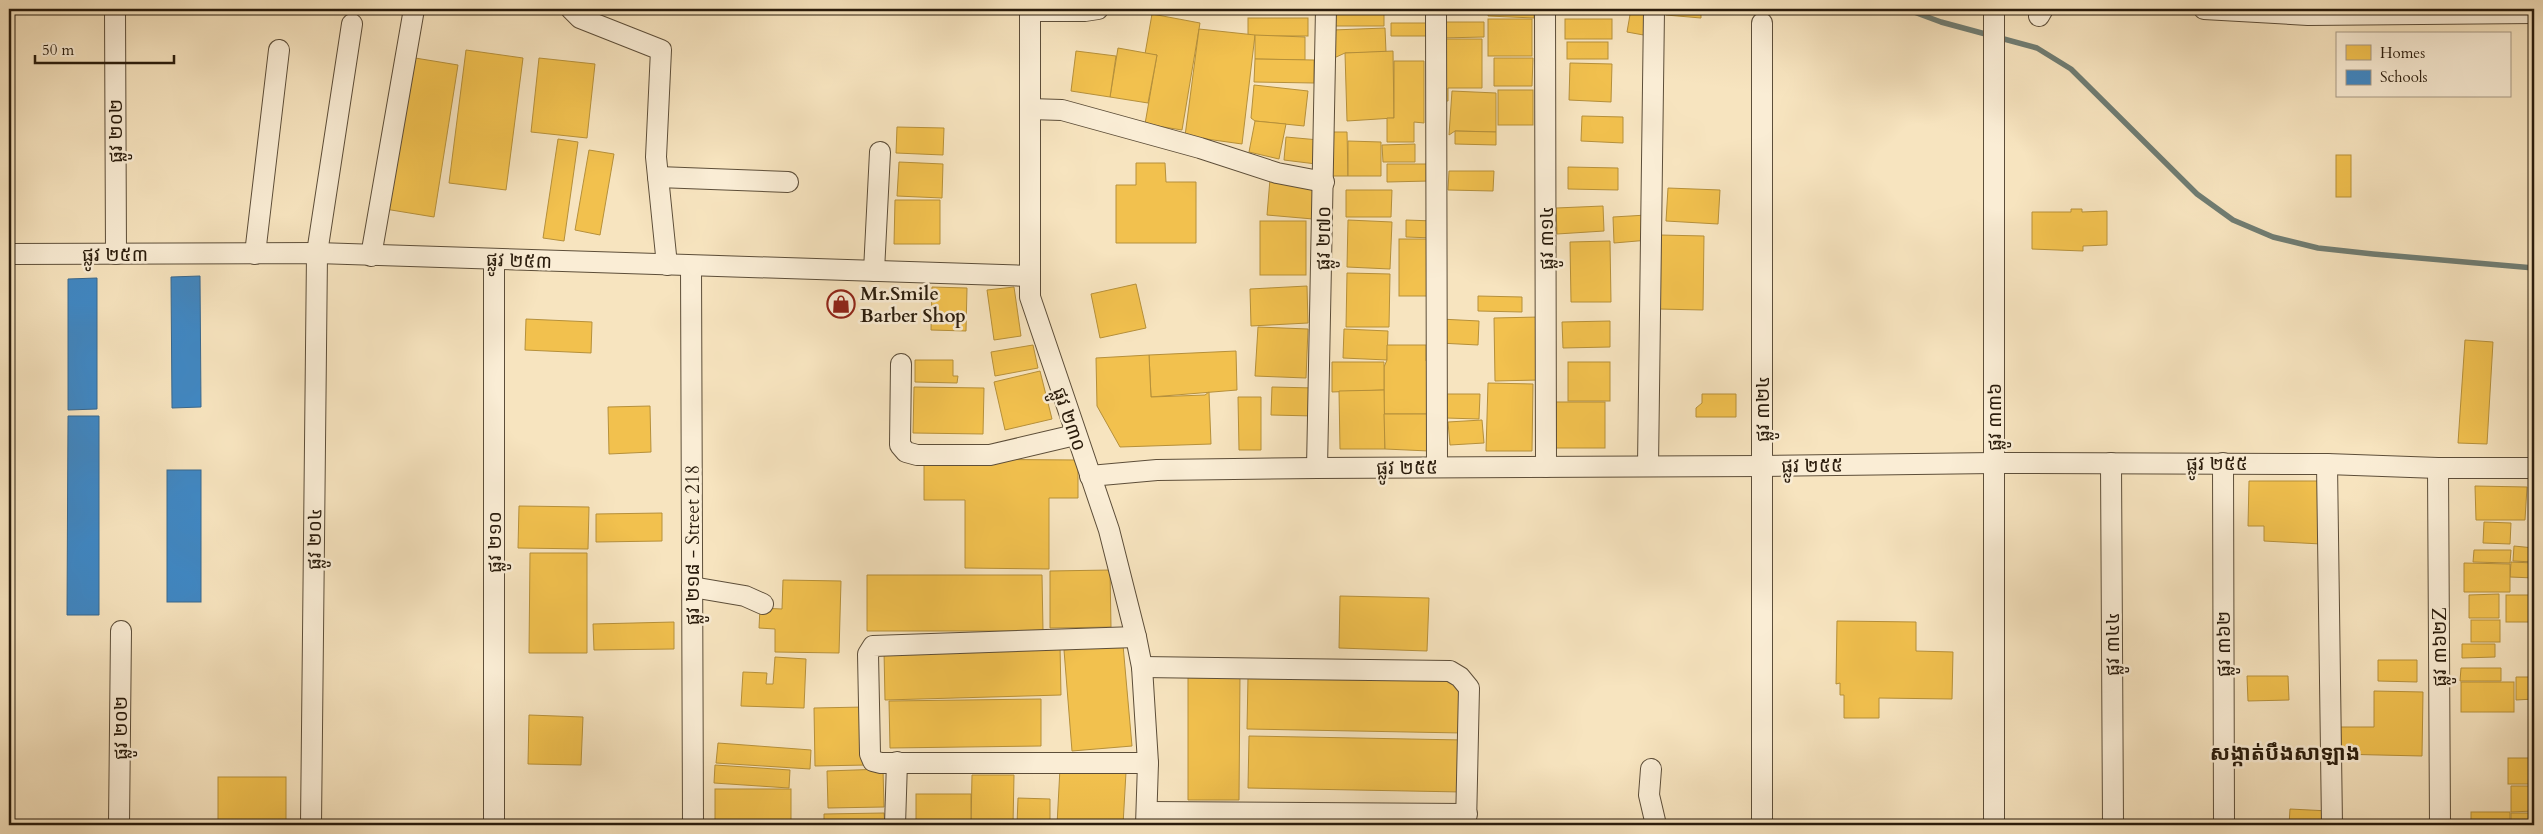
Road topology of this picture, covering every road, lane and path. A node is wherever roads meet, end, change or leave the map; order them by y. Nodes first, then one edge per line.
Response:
1 (115, 9) edge
2 (414, 9) edge
3 (571, 9) edge
4 (1098, 9) edge
5 (1326, 9) edge
6 (1436, 9) edge
7 (1545, 9) edge
8 (2204, 9) edge
9 (1030, 10) edge
10 (1654, 10) edge
11 (1994, 10) edge
12 (2534, 13) edge
13 (1762, 23) dead end
14 (352, 24) dead end
15 (279, 50) dead end
16 (1030, 109) junction
17 (880, 152) dead end
18 (658, 177) junction
19 (788, 182) dead end
20 (1324, 182) junction
21 (317, 253) junction
22 (9, 254) edge
23 (116, 254) junction
24 (256, 254) junction
25 (371, 256) junction
26 (494, 260) junction
27 (667, 265) junction
28 (691, 266) junction
29 (874, 271) junction
30 (1030, 276) junction
31 (901, 364) dead end
32 (1075, 435) junction
33 (1994, 463) junction
34 (2111, 463) junction
35 (2223, 463) junction
36 (2327, 464) junction
37 (1437, 466) junction
38 (1648, 466) junction
39 (1762, 466) junction
40 (1546, 467) junction
41 (1317, 468) junction
42 (2438, 468) junction
43 (2534, 468) edge
44 (1090, 476) junction
45 (692, 587) junction
46 (763, 604) dead end
47 (121, 630) dead end
48 (1136, 637) junction
49 (1142, 667) junction
50 (897, 762) junction
51 (1148, 763) junction
52 (1651, 769) dead end
53 (1146, 818) edge
54 (1467, 819) edge
55 (119, 825) edge
56 (311, 825) edge
57 (494, 825) edge
58 (693, 825) edge
59 (895, 825) edge
60 (1656, 825) edge
61 (1762, 825) edge
62 (1994, 825) edge
63 (2113, 825) edge
64 (2224, 825) edge
65 (2332, 825) edge
66 (2440, 825) edge

1 - 23 street, ផ្លូវ ២០២
2 - 25 street
3 - 18 street
4 - 9 street
5 - 20 street, ផ្លូវ ២៧០
6 - 37 street
7 - 40 street, ផ្លូវ ៣១៤
8 - 12 street
9 - 16 street, ផ្លូវ ២៣០
10 - 38 street
11 - 33 street, ផ្លូវ ៣៣៦
13 - 39 street, ផ្លូវ ៣២៤
14 - 21 street, ផ្លូវ ២០៤
15 - 24 street
16 - 20 street
16 - 30 street, ផ្លូវ ២៣០
17 - 29 street
18 - 19 street
18 - 27 street
20 - 41 street, ផ្លូវ ២៧០
21 - 24 street, ផ្លូវ ២៥៣
21 - 25 street, ផ្លូវ ២៥៣
21 - 56 street, ផ្លូវ ២០៤
22 - 23 street, ផ្លូវ ២៥៣
23 - 24 street, ផ្លូវ ២៥៣
25 - 26 street, ផ្លូវ ២៥៣
26 - 27 street, ផ្លូវ ២៥៣
26 - 57 street, ផ្លូវ ២១០
27 - 28 street, ផ្លូវ ២៥៣
28 - 29 street, ផ្លូវ ២៥៣
28 - 45 street, ផ្លូវ ២១៨ - Street 218
29 - 30 street, ផ្លូវ ២៥៣
30 - 32 street, ផ្លូវ ២៣០
31 - 32 street
32 - 44 street, ផ្លូវ ២៣០
33 - 34 street, ផ្លូវ ២៥៥
33 - 39 street, ផ្លូវ ២៥៥
33 - 62 street, ផ្លូវ ៣៣៦
34 - 35 street, ផ្លូវ ២៥៥
34 - 63 street, ផ្លូវ ៣៤៤
35 - 36 street, ផ្លូវ ២៥៥
35 - 64 street, ផ្លូវ ៣៦២
36 - 42 street, ផ្លូវ ២៥៥
36 - 65 street
37 - 40 street, ផ្លូវ ២៥៥
37 - 41 street, ផ្លូវ ២៥៥
38 - 39 street, ផ្លូវ ២៥៥
38 - 40 street, ផ្លូវ ២៥៥
39 - 61 street, ផ្លូវ ៣២៤
41 - 44 street, ផ្លូវ ២៥៥
42 - 43 street, ផ្លូវ ២៥៥
42 - 66 street, ផ្លូវ ៣៦២Z
44 - 48 street, ផ្លូវ ២៣០
45 - 46 street
45 - 58 street, ផ្លូវ ២១៨ - Street 218
47 - 55 street, ផ្លូវ ២០២
48 - 49 street, ផ្លូវ ២៣០
48 - 50 street
49 - 51 street, ផ្លូវ ២៣០
49 - 54 street
50 - 51 street
50 - 59 street
51 - 53 street, ផ្លូវ ២៣០
52 - 60 street
53 - 54 street

